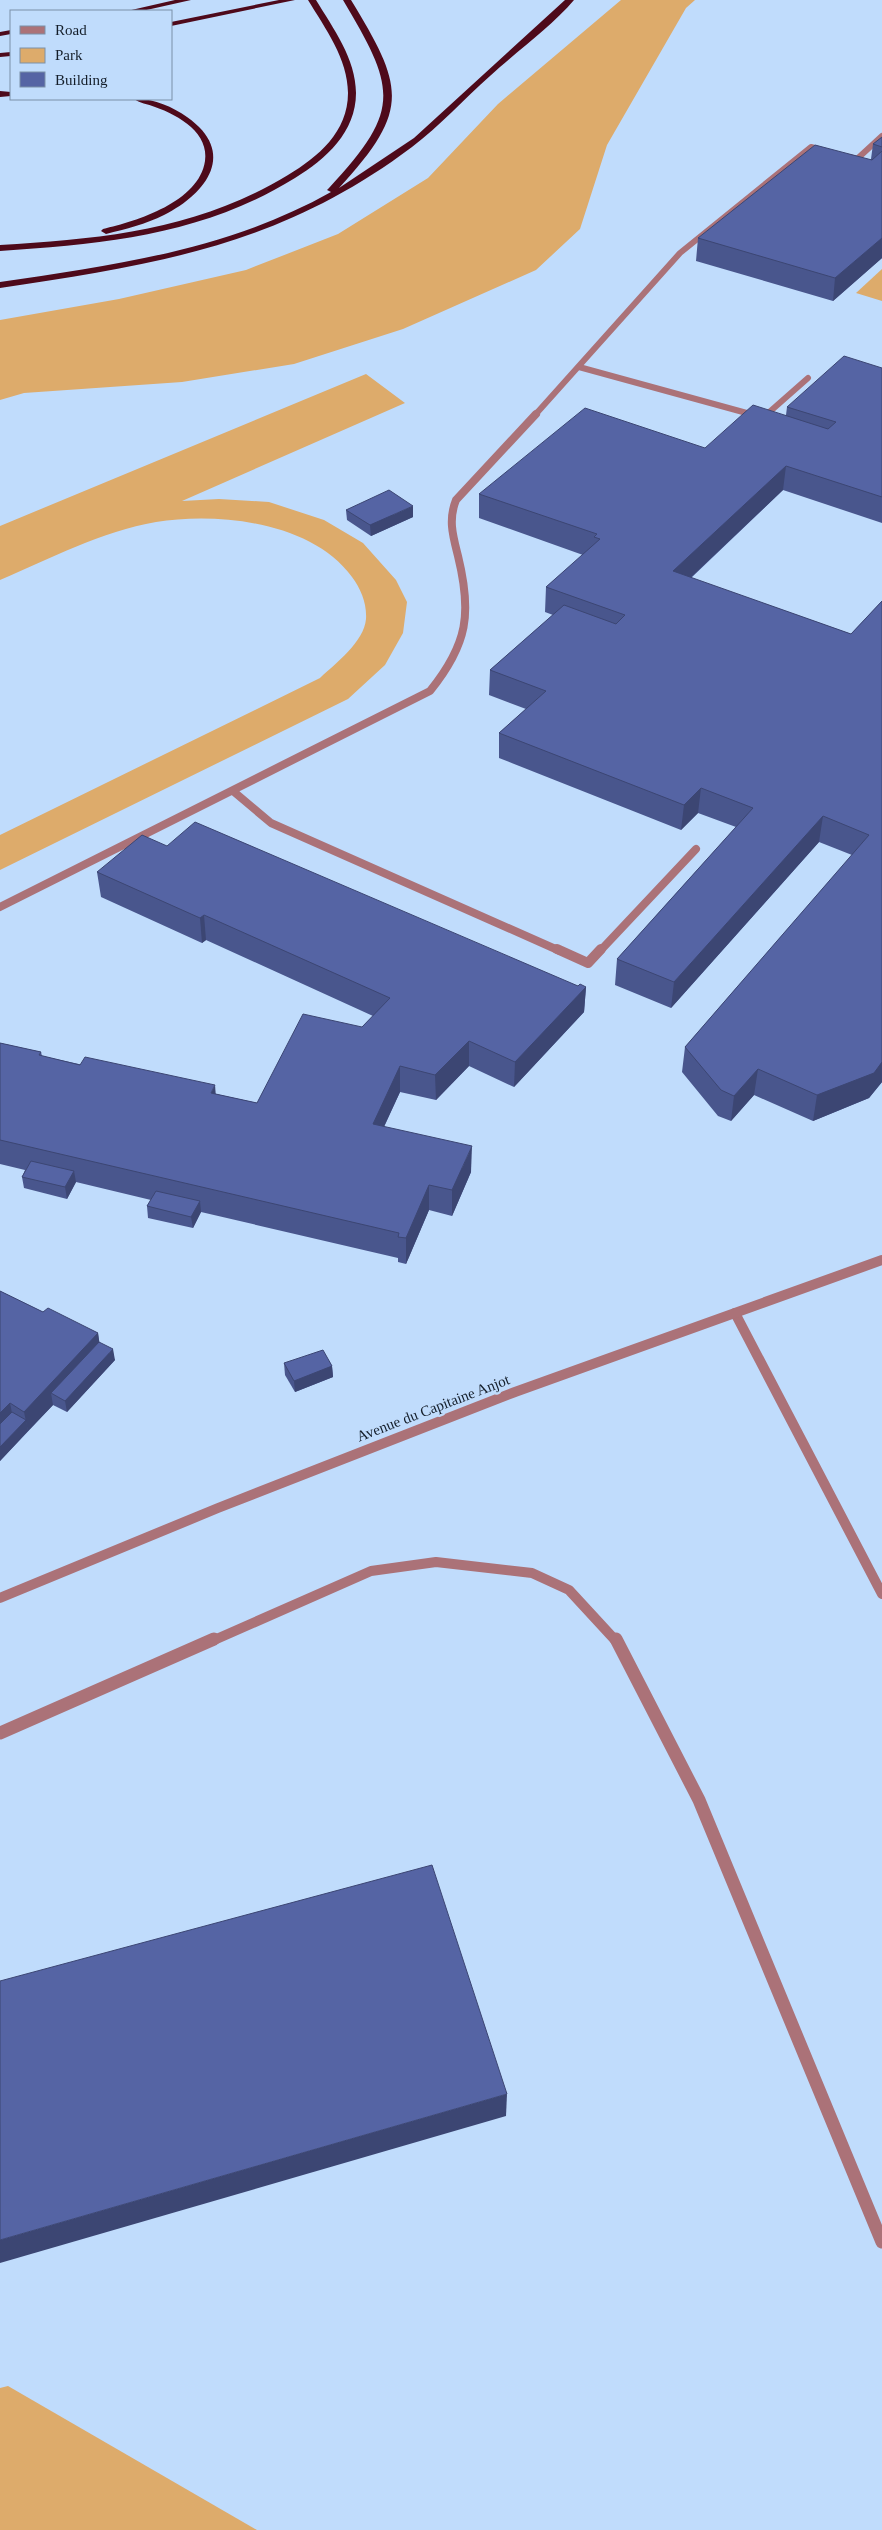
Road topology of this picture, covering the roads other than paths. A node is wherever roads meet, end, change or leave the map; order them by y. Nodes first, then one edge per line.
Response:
1 (183, 0) edge
2 (289, 0) edge
3 (312, 0) edge
4 (347, 0) edge
5 (570, 0) edge
6 (136, 10) edge
7 (172, 24) edge
8 (141, 100) edge
9 (882, 136) edge
10 (829, 152) edge
11 (838, 154) edge
12 (318, 203) junction
13 (37, 246) junction
14 (0, 248) edge
15 (0, 284) edge
16 (579, 367) junction
17 (808, 378) dead end
18 (233, 791) junction
19 (696, 849) dead end
20 (0, 906) edge
21 (882, 1260) edge
22 (735, 1313) junction
23 (882, 1594) edge
24 (0, 1598) edge
25 (0, 1733) edge
26 (882, 2242) edge

1 - 6 highway
2 - 7 highway
3 - 13 highway
4 - 12 highway
5 - 12 highway
8 - 13 highway
9 - 11 street
10 - 16 street
12 - 15 highway
13 - 14 highway
16 - 17 street
16 - 18 street
18 - 19 street
18 - 20 street
21 - 22 street, Avenue du Capitaine Anjot
22 - 23 street
22 - 24 street, Avenue du Capitaine Anjot
25 - 26 street

